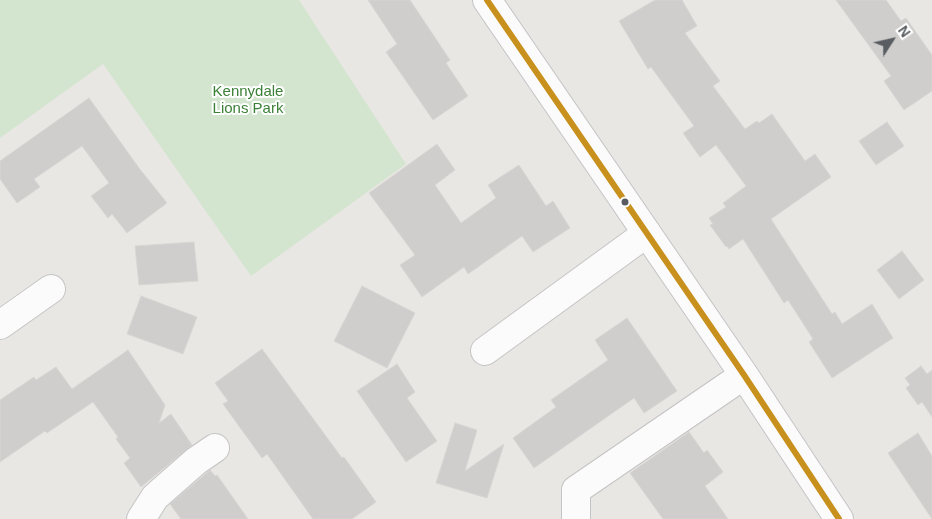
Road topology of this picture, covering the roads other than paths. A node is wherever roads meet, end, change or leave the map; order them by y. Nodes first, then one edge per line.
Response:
1 (487, 0) edge
2 (647, 233) junction
3 (51, 288) dead end
4 (0, 325) edge
5 (485, 351) dead end
6 (744, 376) junction
7 (215, 448) dead end
8 (141, 519) edge
9 (576, 519) edge
10 (839, 519) edge

1 - 2 street
2 - 5 street
2 - 6 street
3 - 4 street
6 - 9 street
6 - 10 street
7 - 8 street

